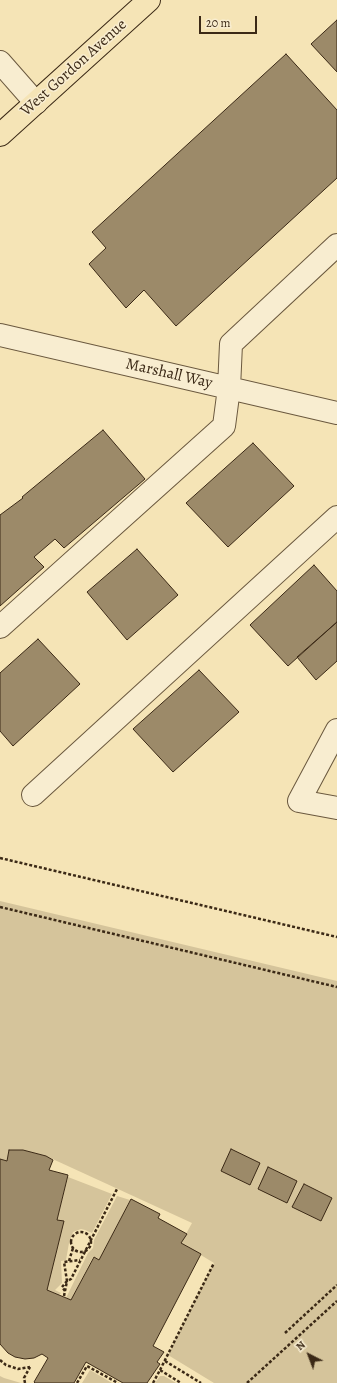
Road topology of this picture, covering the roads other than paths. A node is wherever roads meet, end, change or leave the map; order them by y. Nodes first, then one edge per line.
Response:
1 (149, 0) edge
2 (0, 62) edge
3 (36, 103) junction
4 (0, 135) edge
5 (337, 245) edge
6 (0, 335) edge
7 (229, 388) junction
8 (337, 413) edge
9 (337, 517) edge
10 (0, 627) edge
11 (337, 730) edge
12 (33, 795) dead end
13 (337, 808) edge

1 - 3 main road, West Gordon Avenue
2 - 3 street
3 - 4 main road, West Gordon Avenue
5 - 7 street
6 - 7 street, Marshall Way
7 - 8 street, Marshall Way
7 - 10 street
9 - 12 street
11 - 13 street

